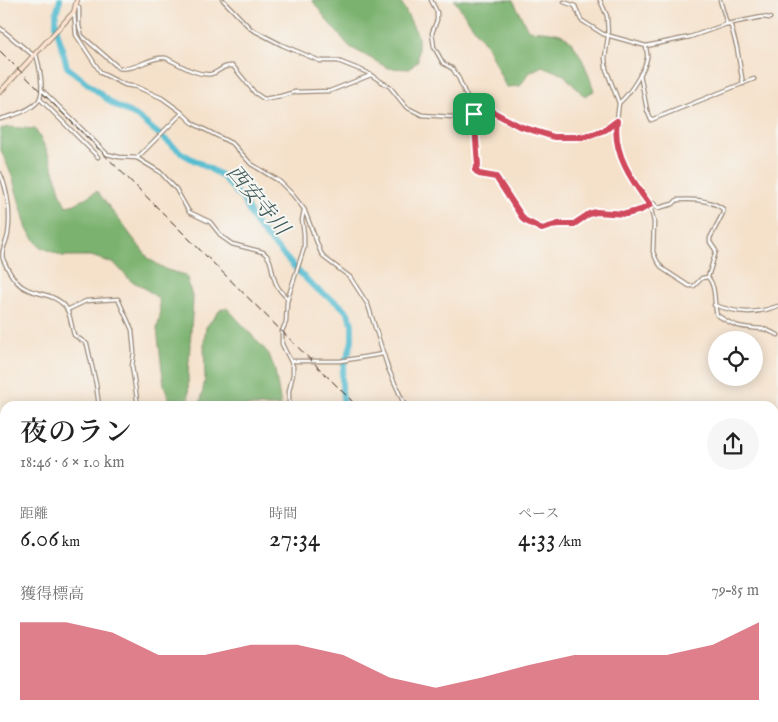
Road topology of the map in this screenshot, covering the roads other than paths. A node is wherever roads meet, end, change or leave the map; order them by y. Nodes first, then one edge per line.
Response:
1 (223, 0) edge
2 (431, 0) edge
3 (600, 0) edge
4 (720, 0) edge
5 (564, 2) dead end
6 (76, 3) edge
7 (74, 12) junction
8 (770, 18) dead end
9 (727, 24) junction
10 (0, 28) edge
11 (608, 36) junction
12 (646, 46) junction
13 (35, 55) junction
14 (640, 74) junction
15 (371, 75) junction
16 (754, 79) dead end
17 (743, 84) junction
18 (42, 90) junction
19 (0, 92) edge
20 (40, 99) junction
21 (619, 103) junction
22 (182, 113) junction
23 (474, 114) junction
24 (0, 119) edge
25 (617, 121) junction
26 (98, 157) dead end
27 (137, 158) junction
28 (0, 173) edge
29 (650, 205) junction
30 (304, 209) junction
31 (708, 277) junction
32 (288, 299) junction
33 (714, 305) junction
34 (778, 306) edge
35 (67, 310) junction
36 (778, 335) edge
37 (383, 354) junction
38 (291, 361) junction
39 (98, 401) edge
40 (137, 401) edge
41 (289, 401) edge
42 (403, 401) edge

1 - 15 street
2 - 23 street
3 - 11 street
4 - 9 street
5 - 11 street
6 - 7 main road
6 - 15 street
7 - 13 main road
7 - 22 street
8 - 9 street
9 - 12 street
9 - 17 street
10 - 13 street
11 - 12 street
11 - 21 street
12 - 14 street
13 - 18 street
13 - 19 main road
14 - 17 street
14 - 21 street
15 - 23 street
16 - 17 street
18 - 20 street
18 - 27 street
20 - 24 street
20 - 26 street
21 - 25 street
22 - 27 street
22 - 30 street
23 - 25 street
23 - 29 street
25 - 29 street
27 - 32 street
28 - 35 street
29 - 31 street
29 - 31 street
30 - 32 street
30 - 37 street
31 - 33 street
32 - 38 street
33 - 34 street
33 - 36 street
35 - 39 street
35 - 40 street
37 - 38 street
37 - 42 street
38 - 41 street

